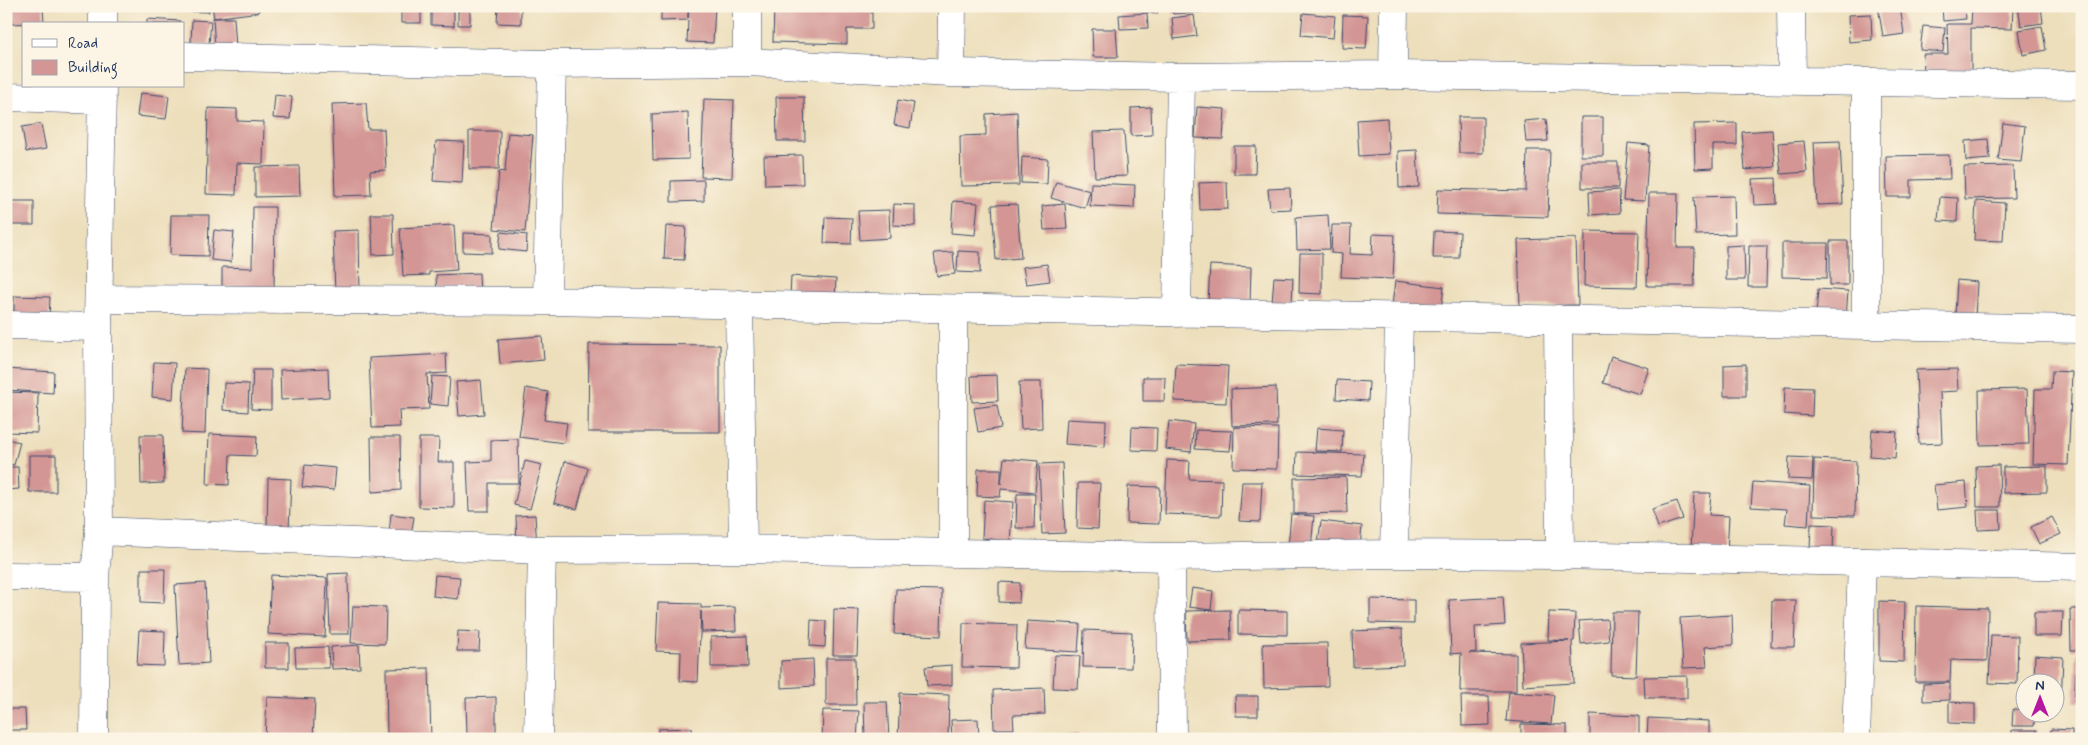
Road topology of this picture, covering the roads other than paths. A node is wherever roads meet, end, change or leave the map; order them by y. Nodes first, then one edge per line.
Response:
1 (103, 6) edge
2 (747, 6) edge
3 (952, 6) edge
4 (1394, 6) edge
5 (1791, 6) edge
6 (103, 22) edge
7 (185, 56) edge
8 (747, 62) junction
9 (552, 64) junction
10 (951, 73) junction
11 (1393, 75) junction
12 (1181, 77) junction
13 (1792, 81) junction
14 (1866, 82) junction
15 (2082, 85) edge
16 (102, 93) edge
17 (6, 97) edge
18 (99, 299) junction
19 (547, 301) junction
20 (739, 304) junction
21 (953, 309) junction
22 (1177, 312) junction
23 (1399, 317) junction
24 (1558, 319) junction
25 (6, 325) edge
26 (1866, 325) junction
27 (98, 327) junction
28 (2082, 329) edge
29 (100, 531) junction
30 (744, 549) junction
31 (542, 550) junction
32 (953, 552) junction
33 (1394, 554) junction
34 (1560, 555) junction
35 (1172, 556) junction
36 (1862, 562) junction
37 (2082, 567) edge
38 (6, 576) edge
39 (95, 577) junction
40 (94, 739) edge
41 (538, 739) edge
42 (1172, 739) edge
43 (1856, 739) edge

1 - 6 street
2 - 8 street
3 - 10 street
4 - 11 street
5 - 13 street
7 - 9 street
8 - 9 street
8 - 10 street
9 - 19 street
10 - 12 street
11 - 12 street
11 - 13 street
12 - 22 street
13 - 14 street
14 - 15 street
14 - 26 street
16 - 17 street
16 - 18 street
18 - 19 street
18 - 27 street
19 - 20 street
20 - 21 street
20 - 30 street
21 - 22 street
21 - 32 street
22 - 23 street
23 - 24 street
23 - 33 street
24 - 26 street
24 - 34 street
25 - 27 street
26 - 28 street
27 - 29 street
29 - 31 street
29 - 39 street
30 - 31 street
30 - 32 street
31 - 41 street
32 - 35 street
33 - 34 street
33 - 35 street
34 - 36 street
35 - 42 street
36 - 37 street
36 - 43 street
38 - 39 street
39 - 40 street

